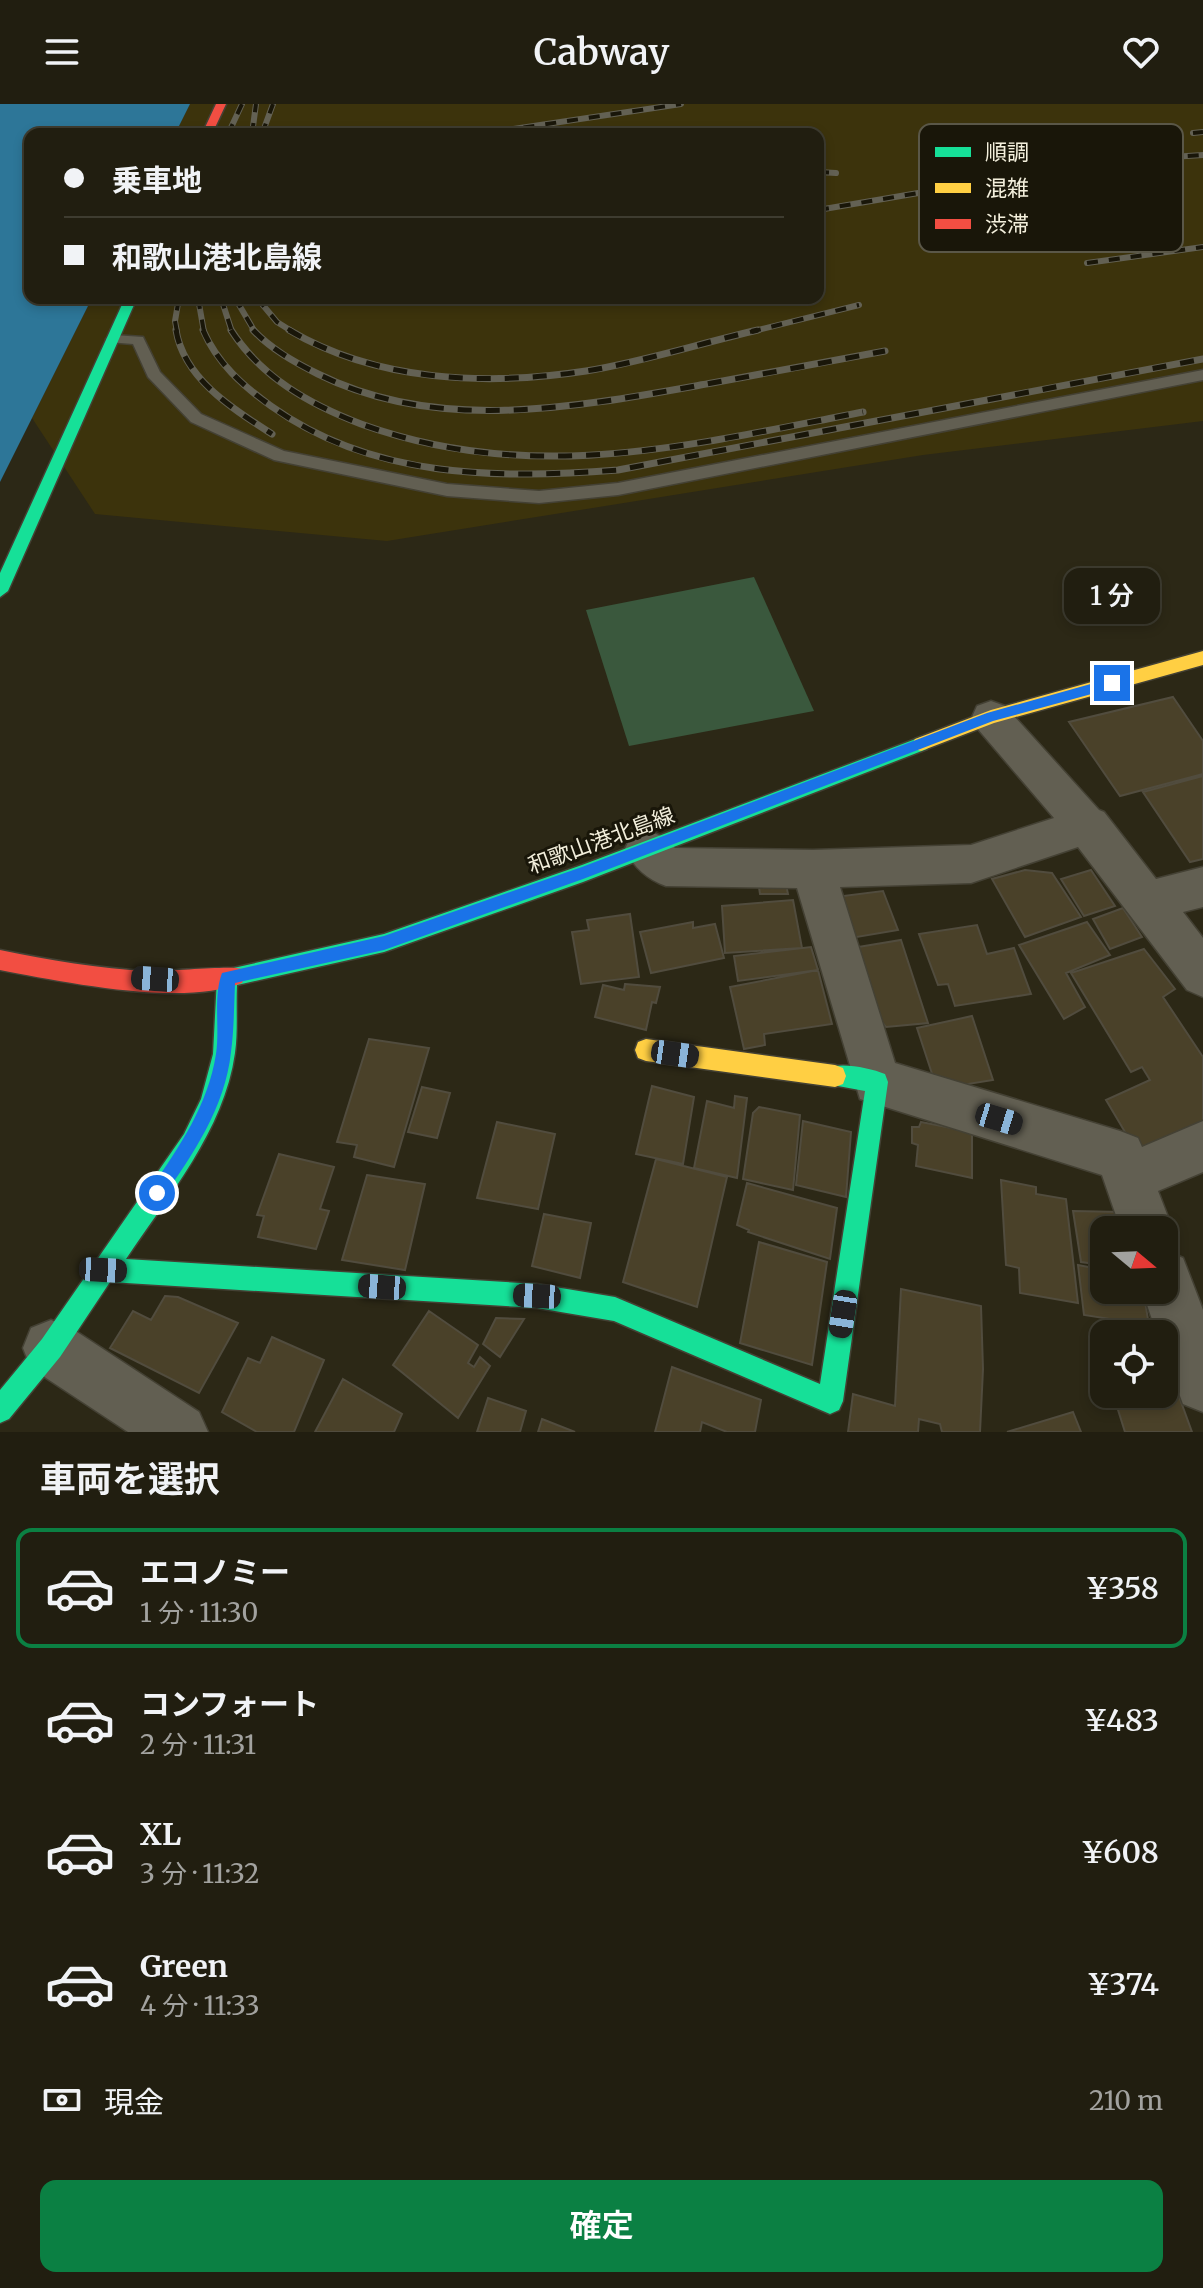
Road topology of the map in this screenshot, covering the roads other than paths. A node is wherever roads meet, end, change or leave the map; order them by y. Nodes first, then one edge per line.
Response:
1 (221, 104) edge
2 (210, 128) edge
3 (128, 304) edge
4 (113, 339) junction
5 (1203, 375) edge
6 (0, 591) edge
7 (1203, 658) edge
8 (991, 717) junction
9 (1089, 825) junction
10 (646, 849) junction
11 (813, 869) junction
12 (1203, 887) edge
13 (1150, 900) junction
14 (0, 960) edge
15 (1203, 975) edge
16 (227, 978) junction
17 (646, 1050) dead end
18 (877, 1082) junction
19 (1203, 1146) edge
20 (1128, 1179) junction
21 (1142, 1216) edge
22 (103, 1270) junction
23 (1174, 1304) edge
24 (51, 1348) junction
25 (1203, 1384) edge
26 (0, 1410) edge
27 (179, 1432) edge

1 - 2 street
3 - 4 street
4 - 5 lane
4 - 6 street
7 - 8 street, 和歌山港北島線
8 - 9 street
8 - 10 street, 和歌山港北島線
9 - 11 street
9 - 13 street
10 - 11 street
10 - 16 street, 和歌山港北島線
11 - 18 street
12 - 13 street
13 - 15 street
14 - 16 street, 和歌山港北島線
16 - 22 street
17 - 18 street
18 - 20 street
18 - 22 street
19 - 20 street
20 - 21 street
22 - 24 street
23 - 25 street
24 - 26 street
24 - 27 street

